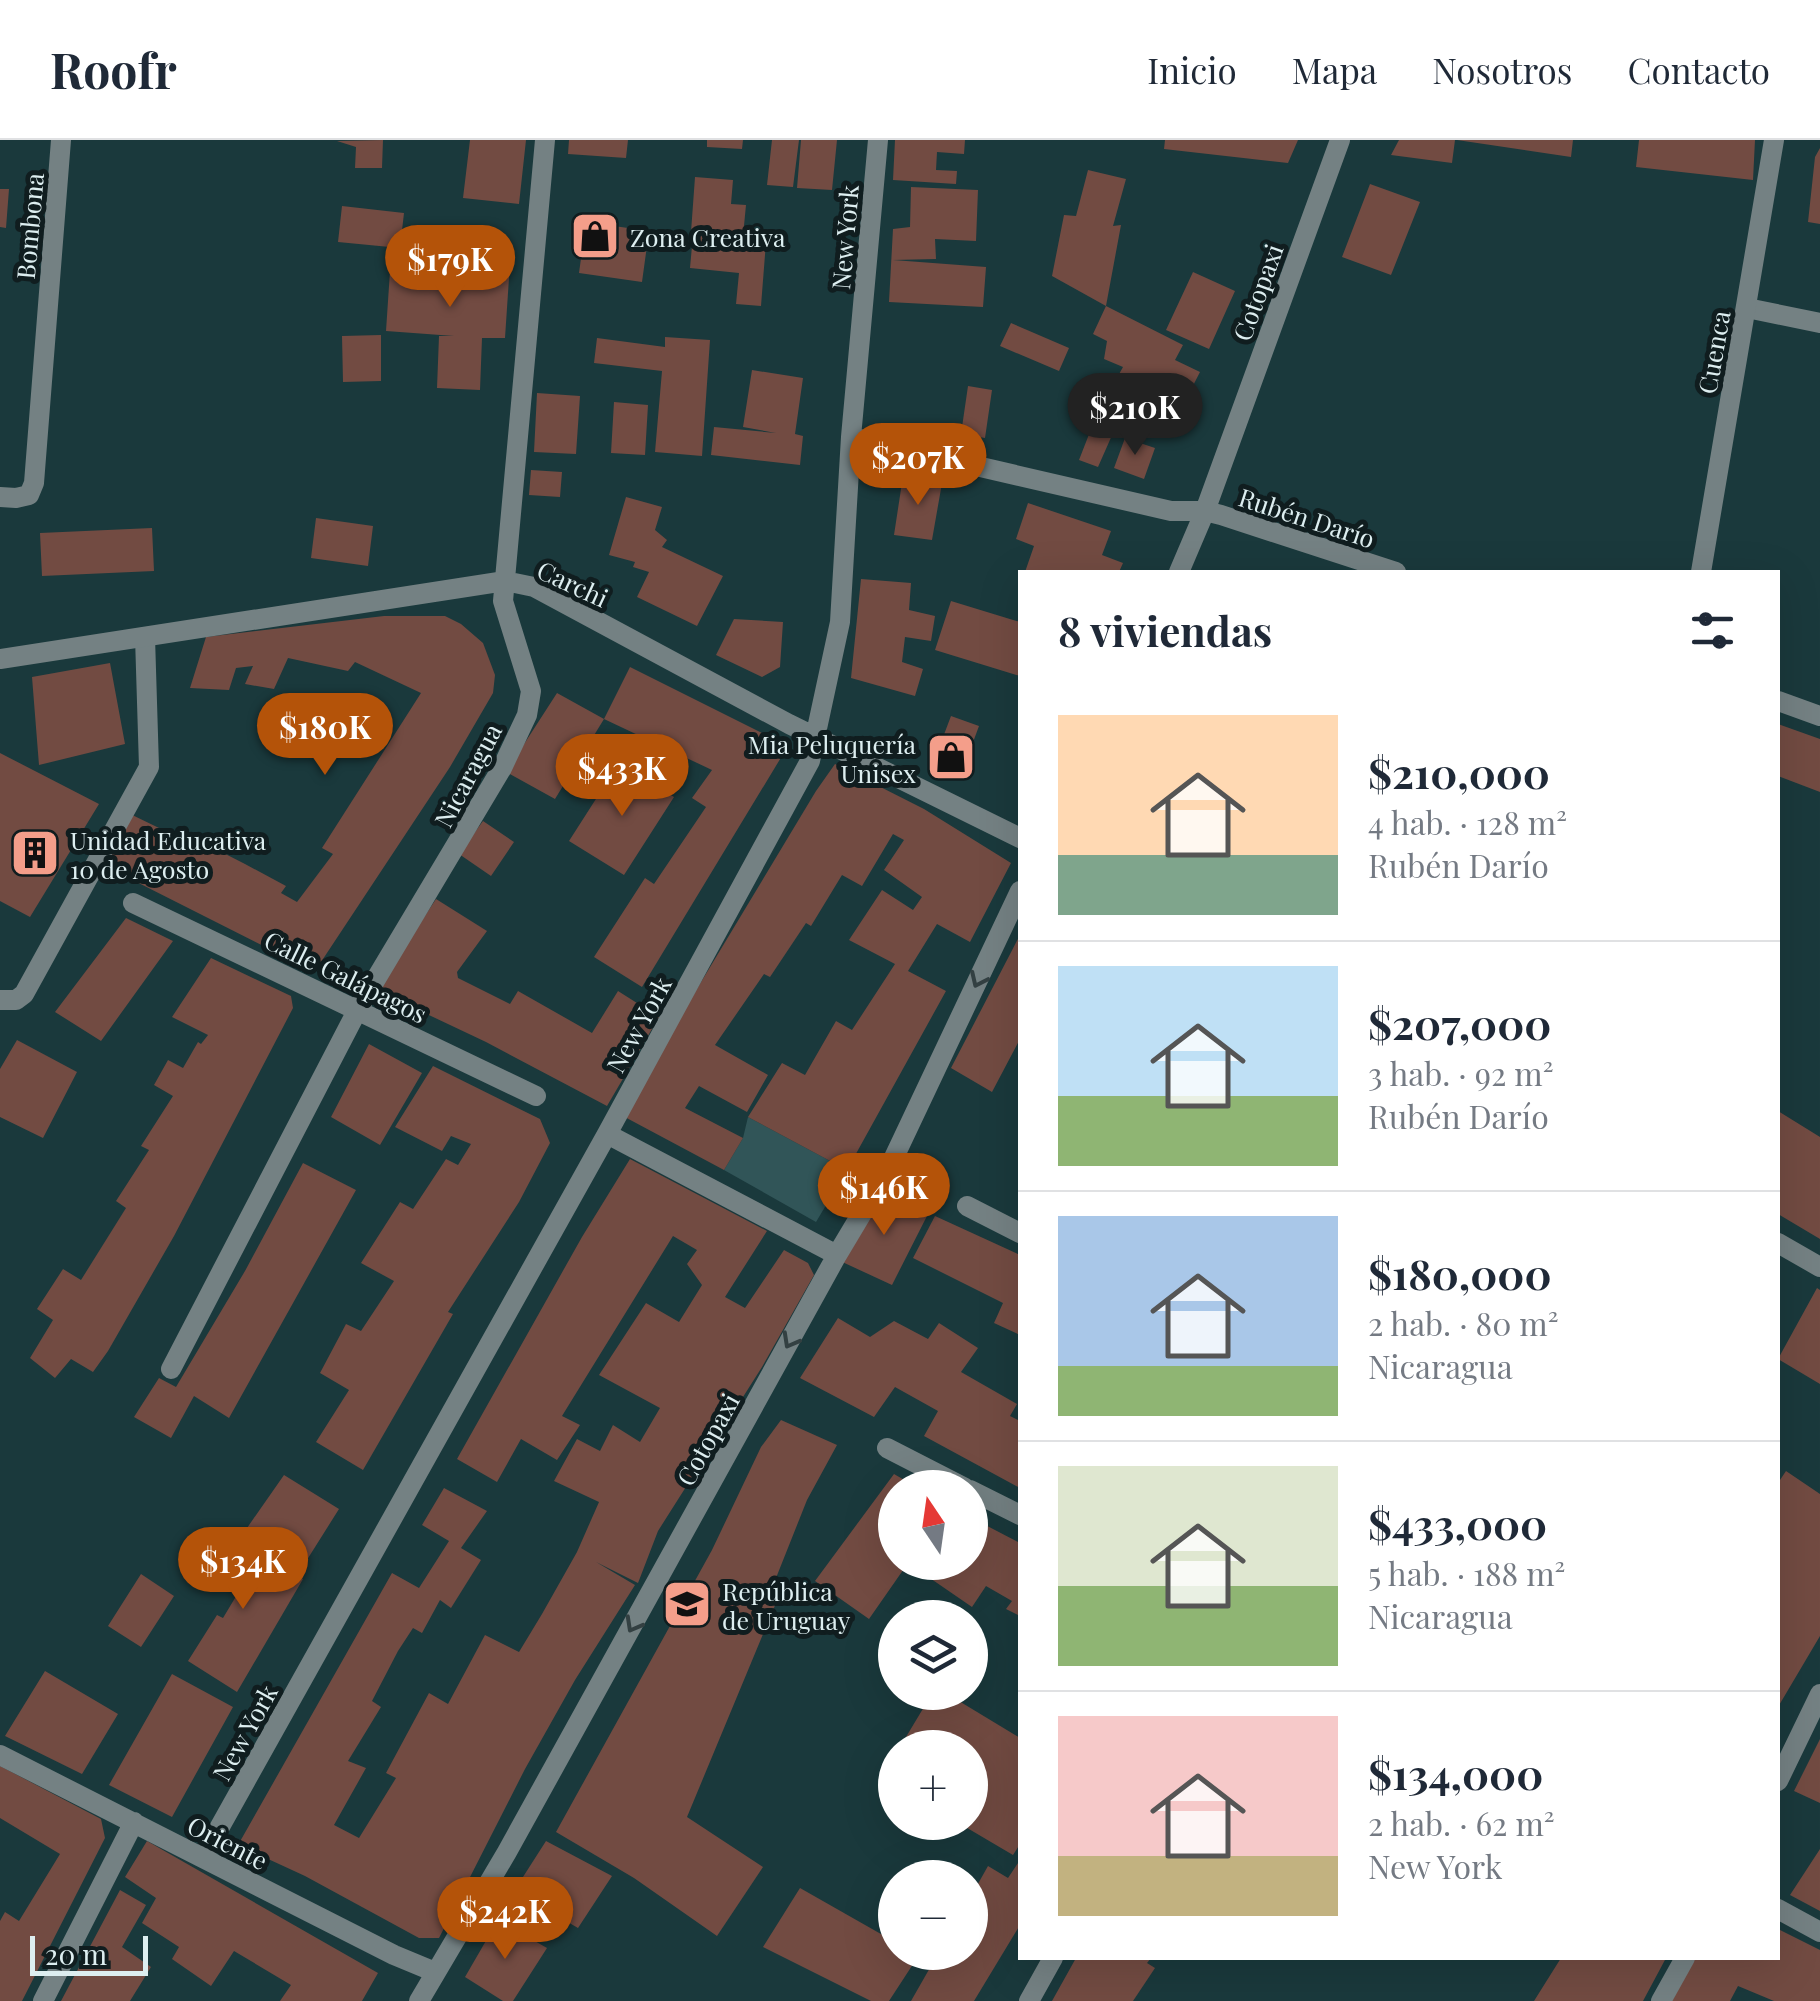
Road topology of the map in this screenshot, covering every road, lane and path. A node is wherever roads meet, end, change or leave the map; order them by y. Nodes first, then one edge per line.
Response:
1 (61, 140) edge
2 (545, 140) edge
3 (878, 140) edge
4 (1340, 140) edge
5 (1774, 140) edge
6 (1746, 308) junction
7 (1820, 323) edge
8 (851, 437) junction
9 (0, 497) edge
10 (1205, 511) junction
11 (1180, 570) edge
12 (1390, 570) edge
13 (1701, 570) edge
14 (506, 582) junction
15 (144, 637) junction
16 (0, 659) edge
17 (1780, 702) edge
18 (1820, 716) edge
19 (814, 736) junction
20 (1018, 837) edge
21 (1018, 896) edge
22 (133, 904) dead end
23 (0, 1000) edge
24 (358, 1009) junction
25 (536, 1096) dead end
26 (607, 1134) junction
27 (968, 1206) dead end
28 (1018, 1232) edge
29 (1780, 1243) edge
30 (837, 1255) junction
31 (1820, 1267) edge
32 (172, 1369) dead end
33 (887, 1448) dead end
34 (930, 1470) edge
35 (988, 1499) edge
36 (1018, 1515) edge
37 (1820, 1694) edge
38 (0, 1755) edge
39 (1780, 1777) edge
40 (134, 1822) junction
41 (203, 1857) junction
42 (1780, 1910) edge
43 (1820, 1932) edge
44 (1051, 1960) edge
45 (1684, 1960) edge
46 (434, 1972) junction
47 (43, 2001) edge
48 (419, 2001) edge
49 (1029, 2001) edge
50 (1661, 2001) edge

1 - 9 street, Bombona
2 - 14 street, Nicaragua
3 - 8 street, New York
4 - 10 street, Cotopaxi
5 - 6 street, Cuenca
6 - 7 street
6 - 13 street, Cuenca
8 - 10 street, Rubén Darío
8 - 19 street, New York
10 - 11 street, Cotopaxi
10 - 12 street, Rubén Darío
14 - 15 street, Carchi
14 - 19 street, Carchi
14 - 24 street, Nicaragua
15 - 16 street, Carchi
15 - 23 street
17 - 18 street
19 - 20 street, Carchi
19 - 26 street, New York
21 -> 30 street, Cotopaxi
22 - 24 street, Calle Galápagos
24 - 25 street, Calle Galápagos
24 - 32 street, Nicaragua
26 - 30 street
26 - 41 street, New York
27 - 28 street
29 - 31 street
30 -> 46 street, Cotopaxi
33 - 34 street
35 - 36 street
37 - 39 street
38 - 40 street, Oriente
40 - 41 street, Oriente
40 - 47 street
41 - 46 street, Oriente
42 - 43 street
44 - 49 street
45 - 50 street
46 - 48 street, Cotopaxi

